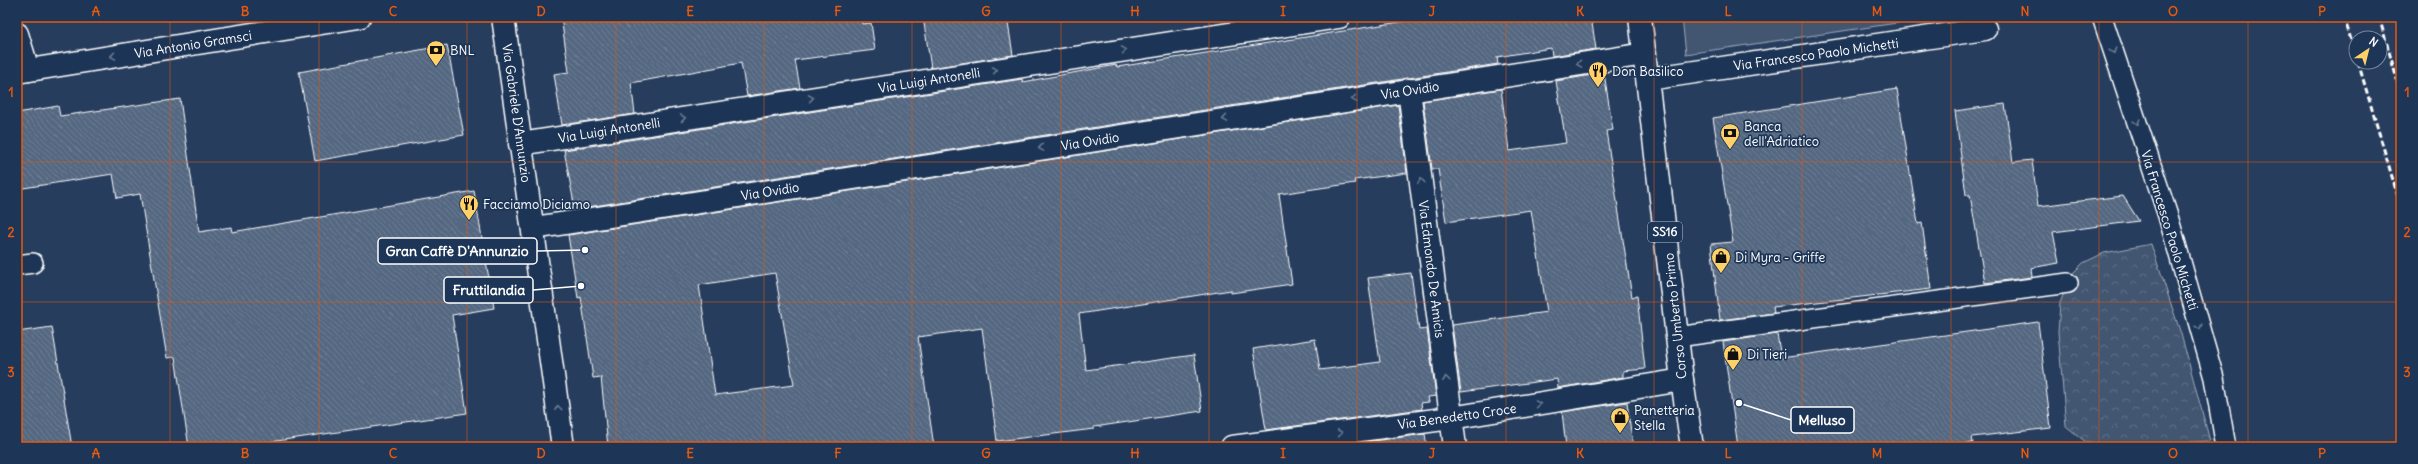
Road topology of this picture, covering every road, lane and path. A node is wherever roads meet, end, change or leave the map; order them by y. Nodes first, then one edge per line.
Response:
1 (359, 17) edge
2 (503, 17) edge
3 (1339, 17) edge
4 (1640, 17) edge
5 (2102, 17) edge
6 (1985, 23) edge
7 (17, 34) edge
8 (1645, 54) junction
9 (22, 71) edge
10 (1648, 79) junction
11 (1409, 90) junction
12 (520, 144) junction
13 (534, 228) junction
14 (2068, 283) dead end
15 (1677, 336) junction
16 (1682, 380) junction
17 (1451, 418) junction
18 (563, 447) edge
19 (1232, 447) edge
20 (1455, 447) edge
21 (1692, 447) edge
22 (2226, 447) edge

1 -> 9 street, Via Antonio Gramsci
2 - 12 street, Via Gabriele D'Annunzio
12 -> 3 street, Via Luigi Antonelli
4 - 8 street, Corso Umberto Primo / SS16
5 -> 22 lane, Via Francesco Paolo Michetti
6 - 10 street, Via Francesco Paolo Michetti
7 - 9 street, Via Antonio Gramsci
8 - 10 street, Corso Umberto Primo / SS16
8 -> 11 street, Via Ovidio
10 - 15 street, Corso Umberto Primo / SS16
11 -> 13 street, Via Ovidio
17 -> 11 street, Via Edmondo De Amicis
12 - 13 street, Via Gabriele D'Annunzio
18 -> 13 street, Via Gabriele D'Annunzio
14 - 15 lane
15 - 16 street, Corso Umberto Primo / SS16
17 -> 16 street, Via Benedetto Croce
16 - 21 street, Corso Umberto Primo / SS16
19 -> 17 street, Via Benedetto Croce
17 - 20 street, Via Edmondo De Amicis

